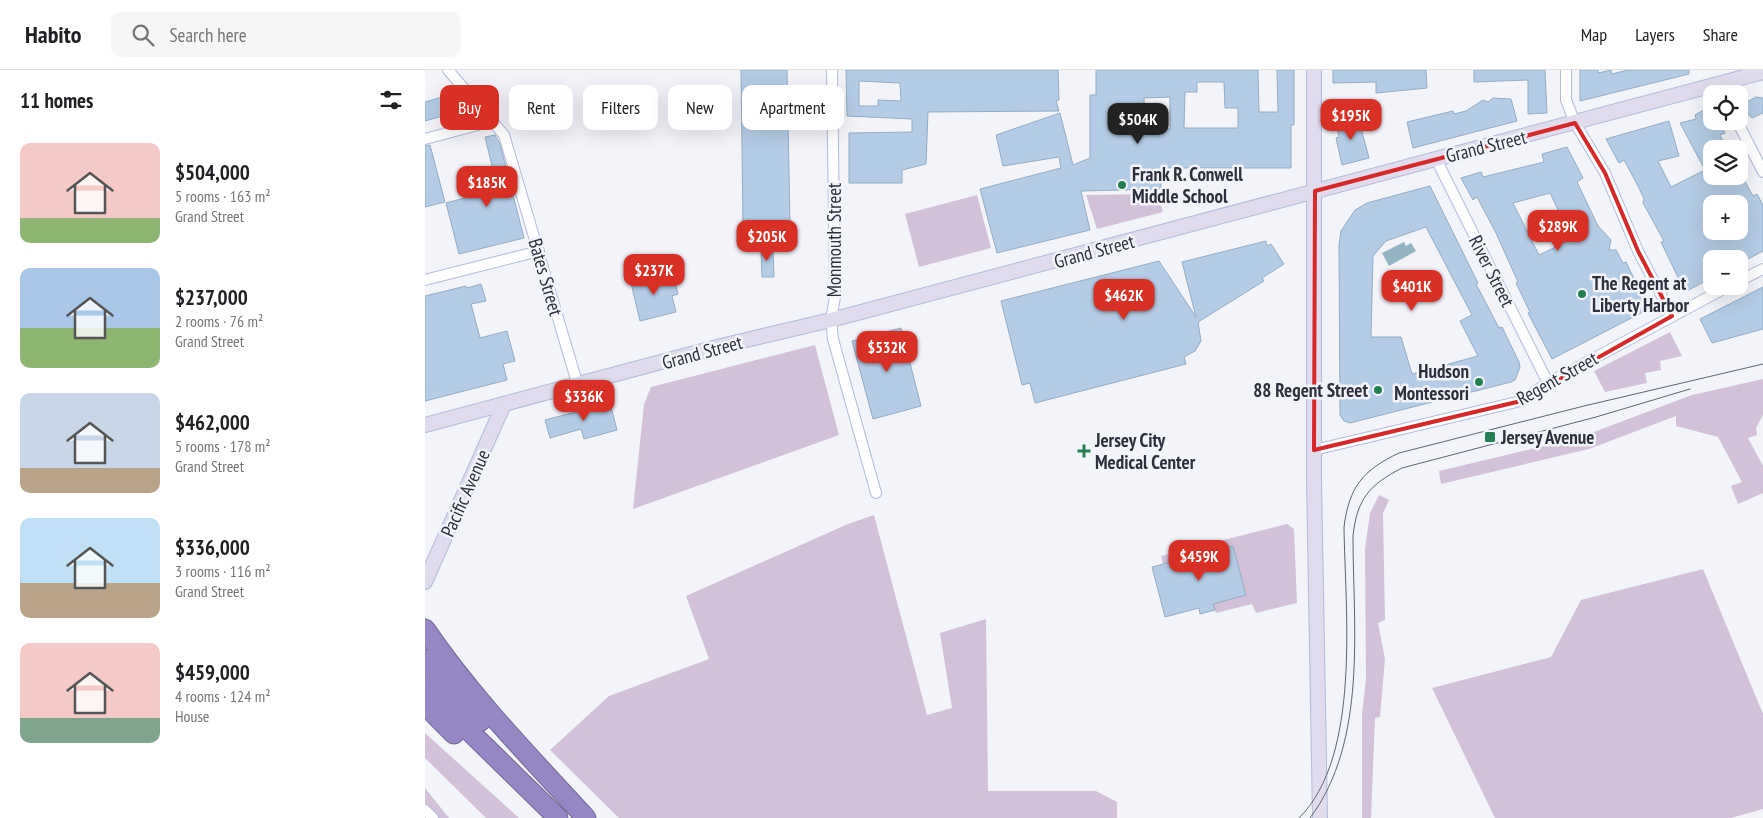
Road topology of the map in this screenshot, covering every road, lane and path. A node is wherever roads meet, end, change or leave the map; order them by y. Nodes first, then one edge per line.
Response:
1 (448, 70) edge
2 (832, 70) edge
3 (1314, 70) edge
4 (1566, 70) edge
5 (1763, 72) edge
6 (461, 85) edge
7 (1731, 85) edge
8 (1703, 93) edge
9 (1575, 123) junction
10 (499, 129) edge
11 (459, 130) edge
12 (1742, 130) edge
13 (425, 139) edge
14 (1436, 159) junction
15 (1763, 172) edge
16 (1315, 191) junction
17 (539, 251) junction
18 (1763, 269) edge
19 (1748, 276) edge
20 (425, 280) edge
21 (1712, 295) edge
22 (1672, 316) junction
23 (831, 320) junction
24 (1548, 383) junction
25 (578, 386) junction
26 (504, 404) junction
27 (425, 425) edge
28 (1314, 450) junction
29 (876, 493) dead end
30 (425, 579) edge
31 (425, 629) edge
32 (425, 659) edge
33 (425, 684) edge
34 (425, 705) edge
35 (425, 810) edge
36 (433, 818) edge
37 (551, 818) edge
38 (558, 818) edge
39 (580, 818) edge
40 (586, 818) edge
41 (1320, 818) edge

1 - 6 street, Bates Street
2 - 23 street, Monmouth Street
3 - 16 main road
4 - 9 street
5 - 7 main road, Grand Street
8 - 9 main road, Grand Street
9 - 14 main road, Grand Street
9 - 22 street
10 - 17 street, Bates Street
11 - 13 street
12 - 15 street
14 - 16 main road, Grand Street
14 - 24 street, River Street
16 - 23 main road, Grand Street
16 - 28 main road
17 - 20 street
17 - 25 street, Bates Street
18 - 19 street
21 - 22 street, Regent Street
22 - 24 street, Regent Street
23 - 25 main road, Grand Street
23 - 29 street, Monmouth Street
24 - 28 street, Regent Street
25 - 26 main road, Grand Street
26 - 27 main road, Grand Street
26 - 30 main road, Pacific Avenue
28 - 41 main road
31 - 40 highway
32 - 39 highway
33 - 38 highway
34 - 37 highway
35 - 36 street

